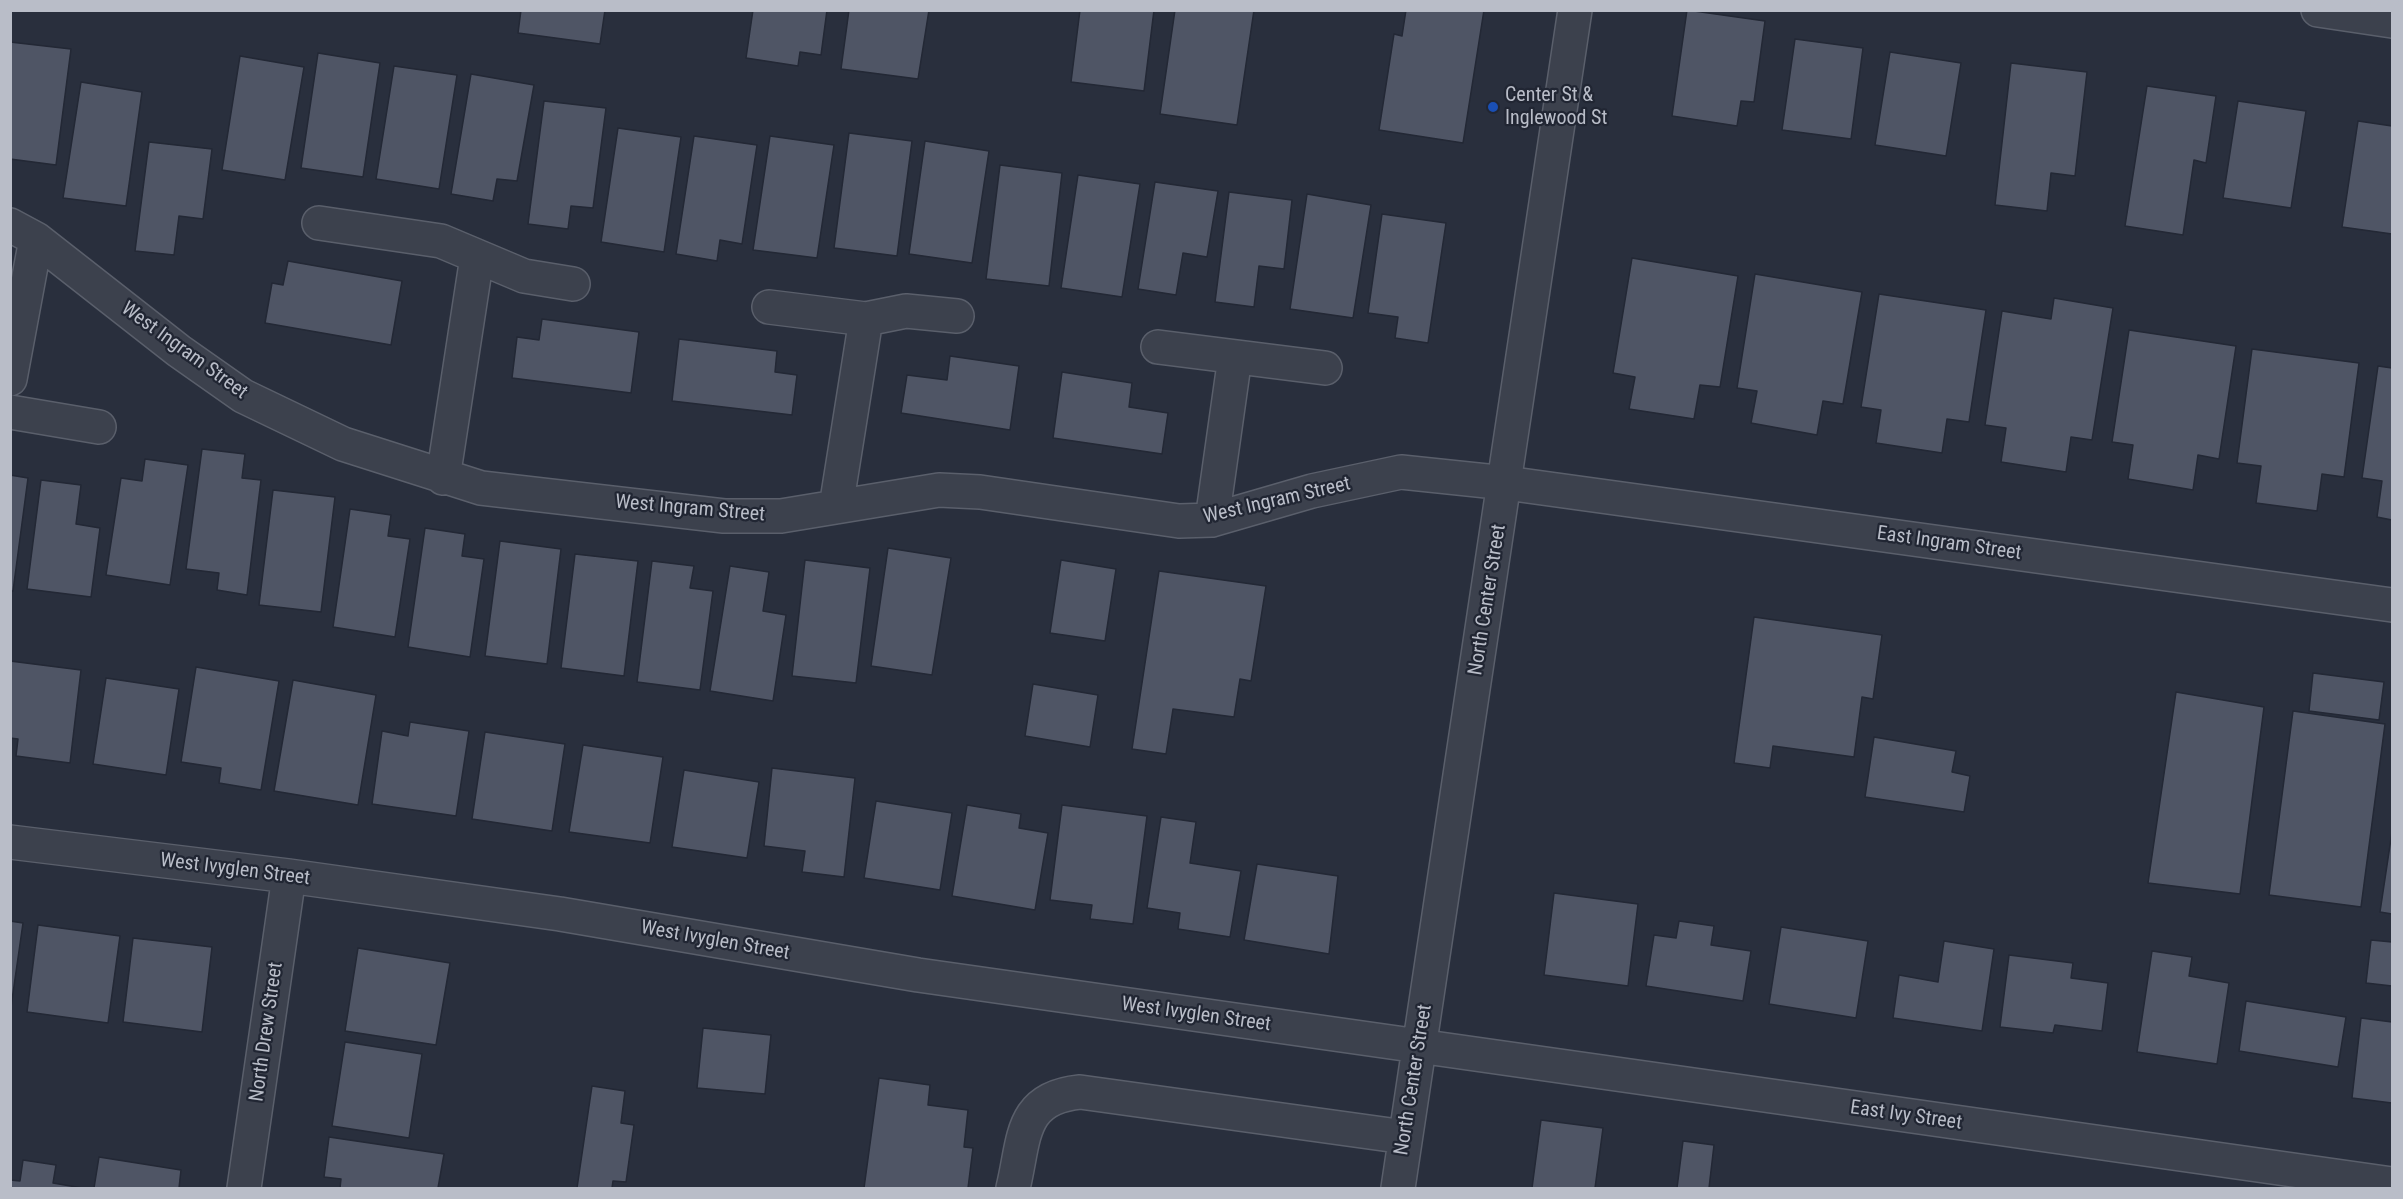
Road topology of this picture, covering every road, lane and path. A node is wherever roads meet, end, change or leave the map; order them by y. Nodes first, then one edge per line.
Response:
1 (1575, 10) edge
2 (2318, 10) edge
3 (2392, 21) edge
4 (318, 223) dead end
5 (23, 232) edge
6 (477, 257) junction
7 (573, 284) dead end
8 (770, 307) dead end
9 (957, 316) dead end
10 (866, 319) junction
11 (1158, 347) dead end
12 (1235, 357) junction
13 (1324, 368) dead end
14 (10, 379) edge
15 (10, 412) edge
16 (99, 427) dead end
17 (443, 478) junction
18 (1506, 483) junction
19 (836, 507) junction
20 (1212, 520) junction
21 (2392, 605) edge
22 (10, 842) edge
23 (289, 876) junction
24 (1419, 1048) junction
25 (1405, 1137) junction
26 (2392, 1184) edge
27 (244, 1188) edge
28 (1013, 1188) edge
29 (1398, 1188) edge

1 - 18 street, North Center Street
2 - 3 street
4 - 6 street
5 - 14 street
5 - 17 street, West Ingram Street
6 - 7 street
6 - 17 street
8 - 10 street
9 - 10 street
10 - 19 street
11 - 12 street
12 - 13 street
12 - 20 street
15 - 16 street
17 - 19 street, West Ingram Street
18 - 20 street, West Ingram Street
18 - 21 street, East Ingram Street
18 - 24 street, North Center Street
19 - 20 street, West Ingram Street
22 - 23 street, West Ivyglen Street
23 - 24 street, West Ivyglen Street
23 - 27 street, North Drew Street
24 - 25 street, North Center Street
24 - 26 street, East Ivy Street
25 - 28 street
25 - 29 street, North Center Street

